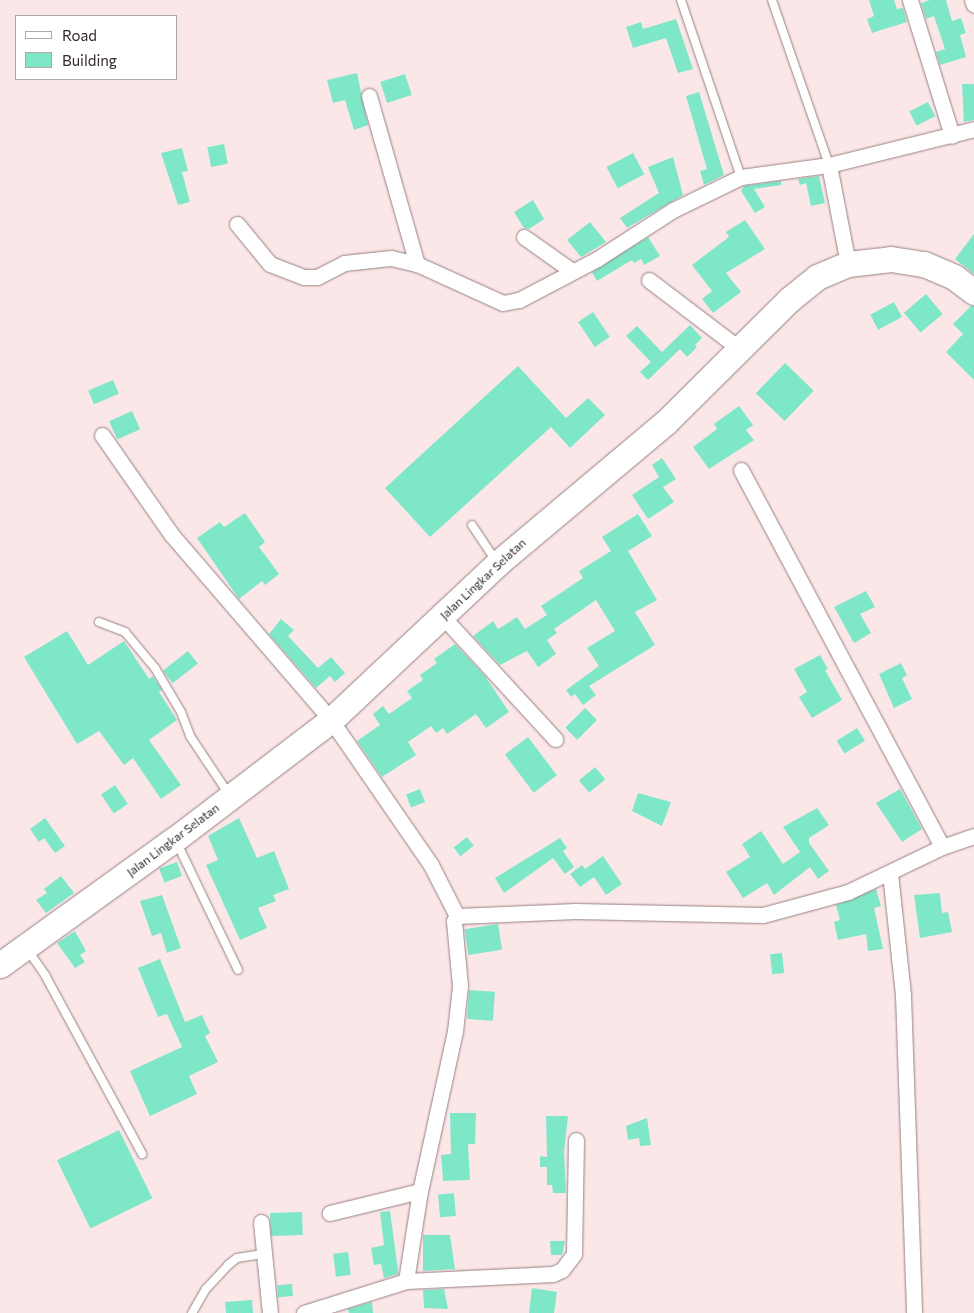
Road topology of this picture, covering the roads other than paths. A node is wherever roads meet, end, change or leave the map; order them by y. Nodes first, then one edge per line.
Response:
1 (681, 0) edge
2 (772, 0) edge
3 (910, 0) edge
4 (972, 0) edge
5 (974, 5) edge
6 (369, 96) dead end
7 (974, 129) edge
8 (952, 136) junction
9 (829, 165) junction
10 (741, 177) junction
11 (237, 224) dead end
12 (524, 237) dead end
13 (417, 264) junction
14 (848, 264) junction
15 (572, 271) junction
16 (649, 280) dead end
17 (974, 292) edge
18 (740, 349) junction
19 (102, 435) dead end
20 (741, 470) dead end
21 (472, 525) dead end
22 (498, 563) junction
23 (443, 617) junction
24 (98, 622) dead end
25 (331, 720) junction
26 (555, 739) dead end
27 (231, 797) junction
28 (974, 836) edge
29 (175, 839) junction
30 (942, 847) junction
31 (890, 873) junction
32 (457, 916) junction
33 (26, 947) junction
34 (0, 965) edge
35 (238, 970) dead end
36 (576, 1140) dead end
37 (142, 1154) dead end
38 (420, 1191) junction
39 (330, 1213) dead end
40 (261, 1222) dead end
41 (263, 1254) junction
42 (406, 1281) junction
43 (192, 1313) edge
44 (270, 1313) edge
45 (304, 1313) edge
46 (914, 1313) edge

1 - 10 lane
2 - 9 lane
3 - 8 street
4 - 5 street
6 - 13 street
7 - 8 street
8 - 9 street
9 - 10 street
9 - 14 street
10 - 15 street
11 - 13 street
12 - 15 street
13 - 15 street
14 - 17 highway, Jalan Lingkar Selatan
14 - 18 highway, Jalan Lingkar Selatan
16 - 18 street
18 - 22 highway, Jalan Lingkar Selatan
19 - 25 street
20 - 30 street
21 - 22 lane
22 - 23 highway, Jalan Lingkar Selatan
23 - 25 highway, Jalan Lingkar Selatan
23 - 26 street
24 - 27 lane
25 - 27 highway, Jalan Lingkar Selatan
25 - 32 street
27 - 29 highway, Jalan Lingkar Selatan
28 - 30 street
29 - 33 highway, Jalan Lingkar Selatan
29 - 35 lane
30 - 31 street
31 - 32 street
31 - 46 street
32 - 38 street
33 - 34 highway, Jalan Lingkar Selatan
33 - 37 lane
36 - 42 street
38 - 39 street
38 - 42 street
40 - 41 street
41 - 43 lane
41 - 44 street
42 - 45 street

